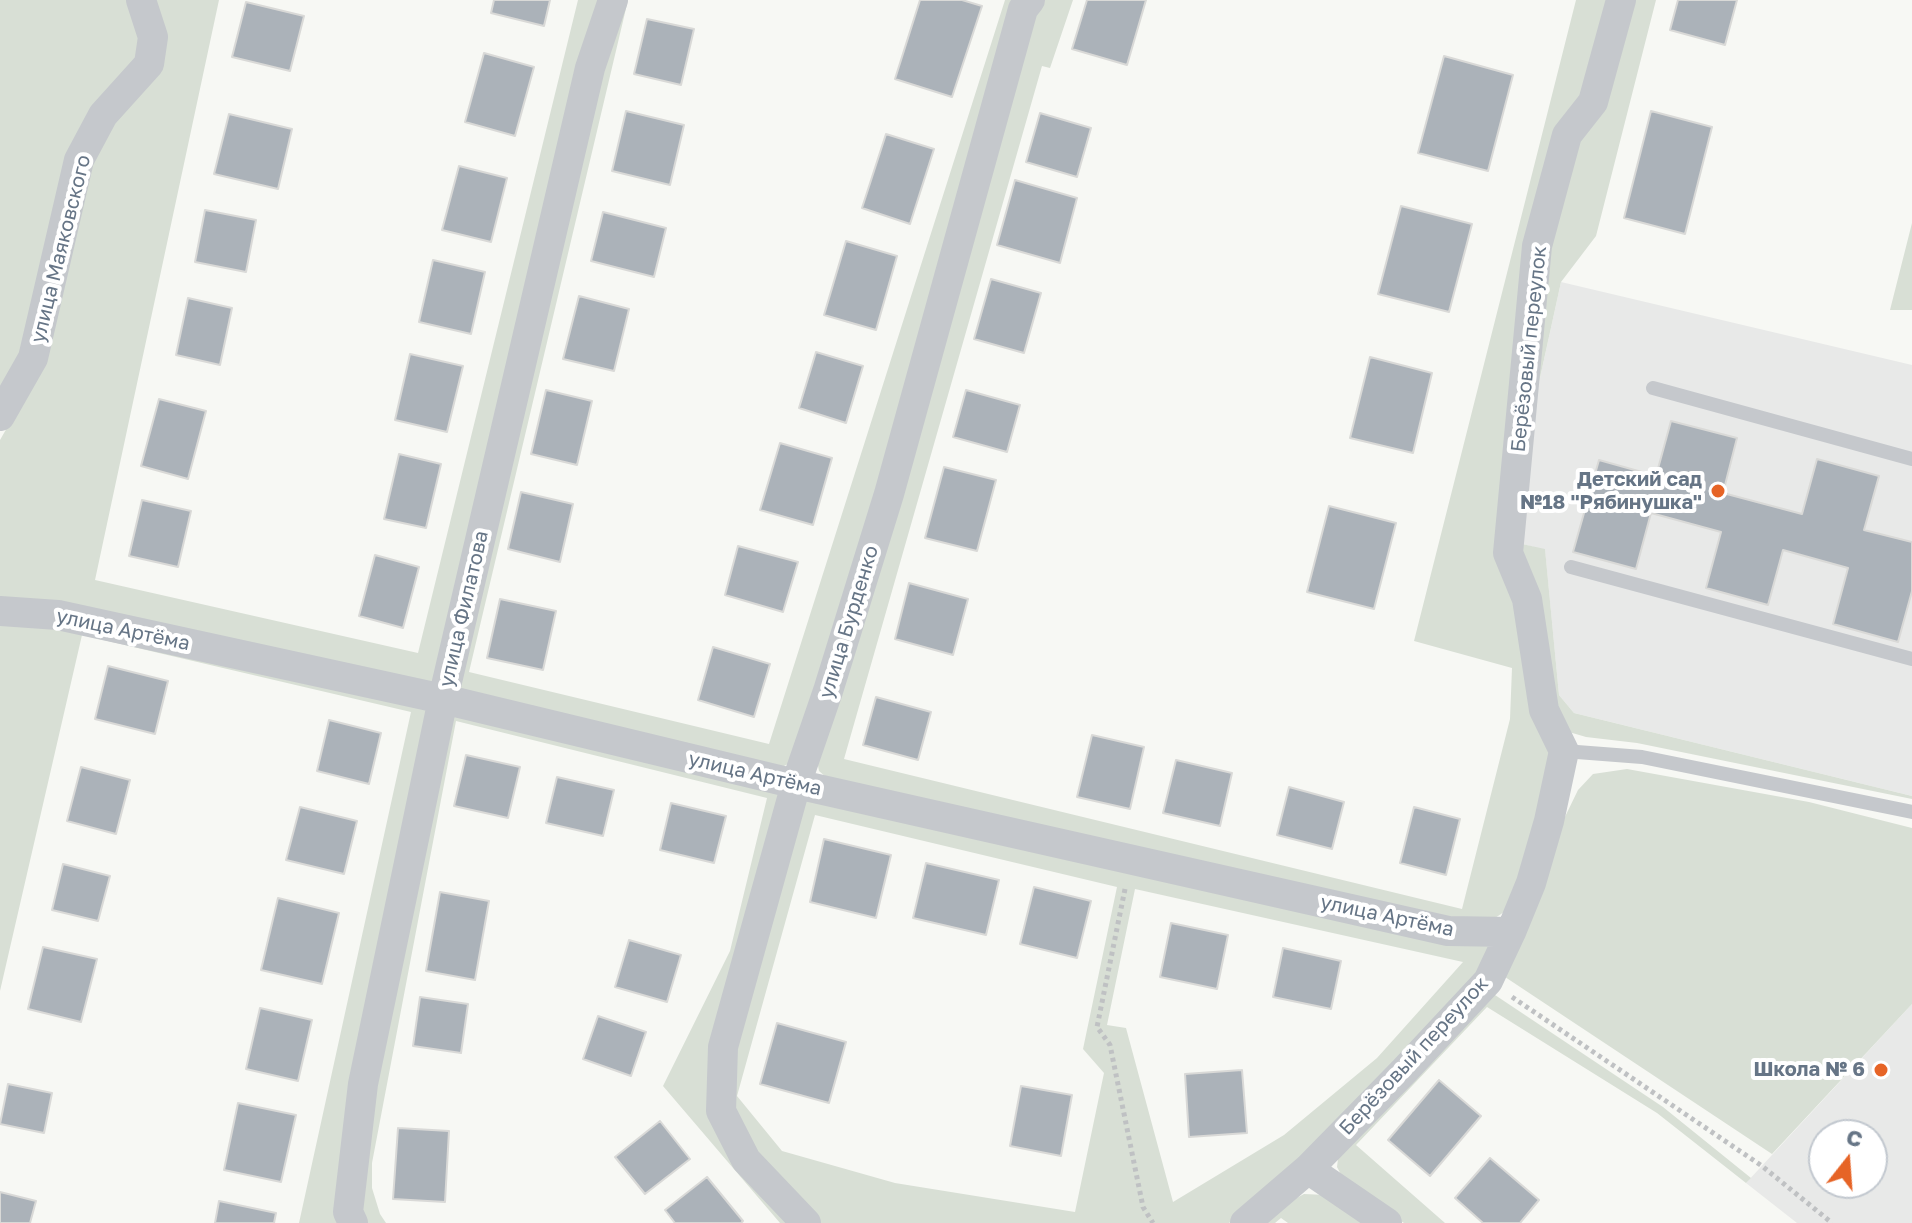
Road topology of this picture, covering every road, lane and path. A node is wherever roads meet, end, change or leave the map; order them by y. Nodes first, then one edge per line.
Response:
1 (141, 0) edge
2 (613, 0) edge
3 (1030, 0) edge
4 (1621, 0) edge
5 (1653, 388) dead end
6 (0, 416) edge
7 (1912, 459) edge
8 (1571, 567) dead end
9 (0, 611) edge
10 (1912, 659) edge
11 (443, 699) junction
12 (1564, 751) junction
13 (796, 784) junction
14 (1912, 812) edge
15 (1131, 859) junction
16 (1511, 932) junction
17 (1488, 981) junction
18 (1308, 1169) junction
19 (353, 1223) edge
20 (806, 1223) edge
21 (1153, 1223) edge
22 (1245, 1223) edge
23 (1387, 1223) edge
24 (1832, 1223) edge

1 - 6 street, улица Маяковского
2 - 11 street, улица Филатова
3 - 13 street, улица Бурденко
4 - 12 street, Берёзовый переулок
5 - 7 lane
8 - 10 lane
9 - 11 street, улица Артёма
11 - 13 street, улица Артёма
11 - 19 street, улица Филатова
12 - 14 lane
12 - 16 street, Берёзовый переулок
13 - 15 street, улица Артёма
13 - 20 street, улица Бурденко
15 - 16 street, улица Артёма
15 - 21 path
16 - 17 street, Берёзовый переулок
17 - 18 street, Берёзовый переулок
17 - 24 path
18 - 22 street, Берёзовый переулок
18 - 23 street

